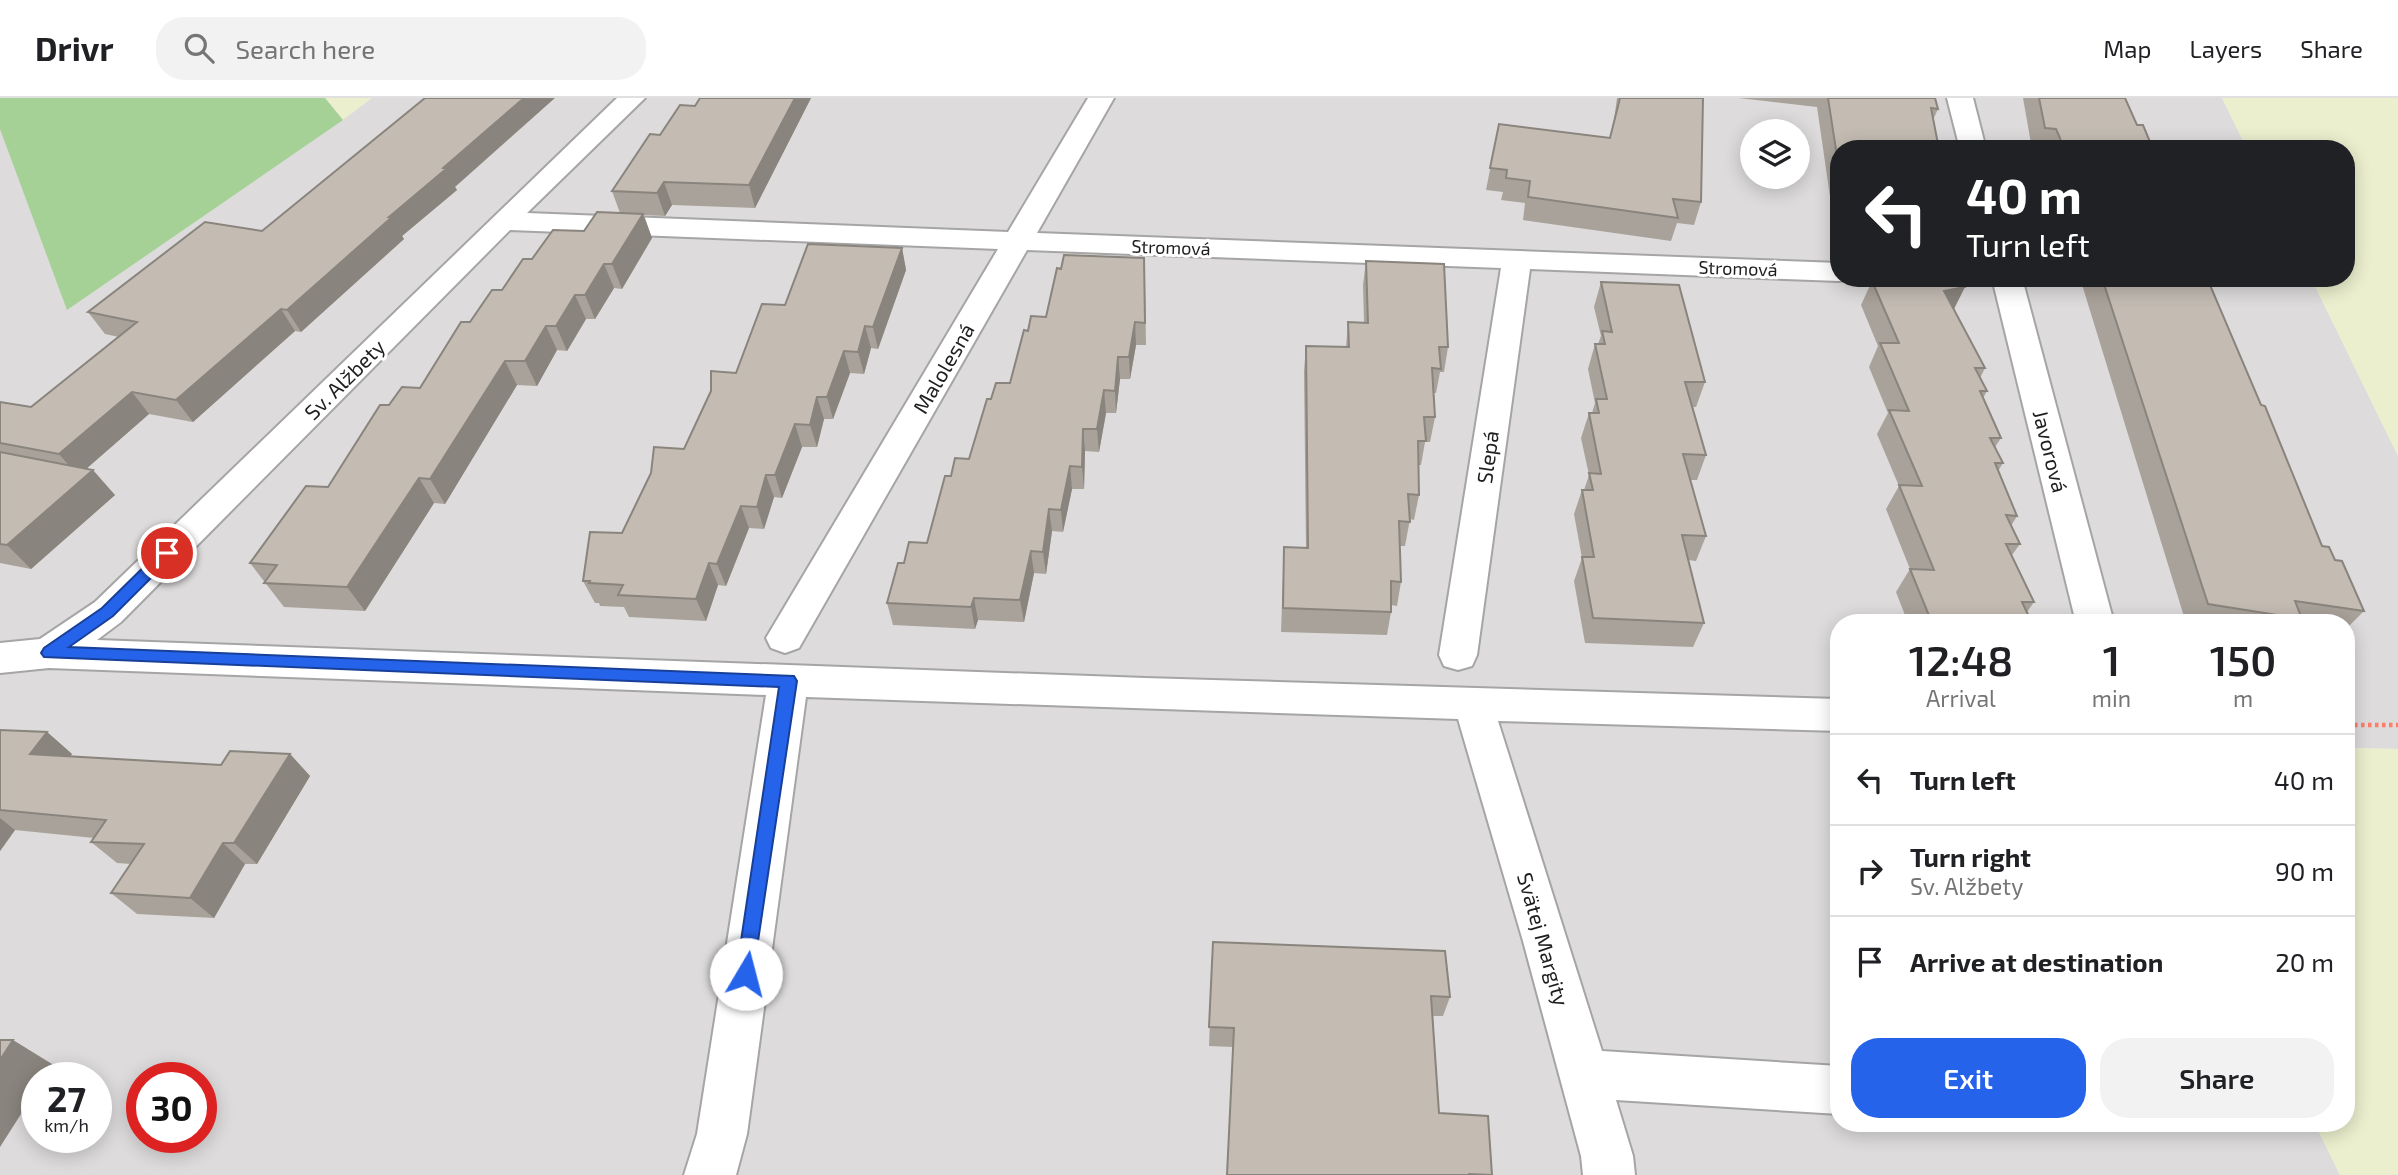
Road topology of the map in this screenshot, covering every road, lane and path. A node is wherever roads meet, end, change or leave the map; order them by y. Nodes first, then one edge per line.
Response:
1 (632, 98) edge
2 (1101, 98) edge
3 (1960, 98) edge
4 (1971, 140) edge
5 (503, 221) junction
6 (1017, 241) junction
7 (1517, 260) junction
8 (1830, 272) edge
9 (2009, 287) edge
10 (2093, 614) edge
11 (49, 653) junction
12 (1458, 655) dead end
13 (0, 658) edge
14 (787, 659) junction
15 (1474, 704) junction
16 (1830, 715) edge
17 (2355, 724) edge
18 (2398, 725) edge
19 (1583, 1074) junction
20 (1830, 1089) edge
21 (710, 1175) edge
22 (1609, 1175) edge

1 - 5 street, Sv. Alžbety
2 - 6 street, Malolesná
3 - 4 street
5 - 6 street, Stromová
5 - 11 street, Sv. Alžbety
6 - 7 street, Stromová
6 - 14 street, Malolesná
7 - 8 street, Stromová
7 - 12 street, Slepá
9 - 10 street, Javorová
11 - 13 street
11 - 14 street
14 - 15 street
14 - 21 street
15 - 16 street
15 - 19 street, Svätej Margity
17 - 18 path
19 - 20 street
19 - 22 street, Svätej Margity

